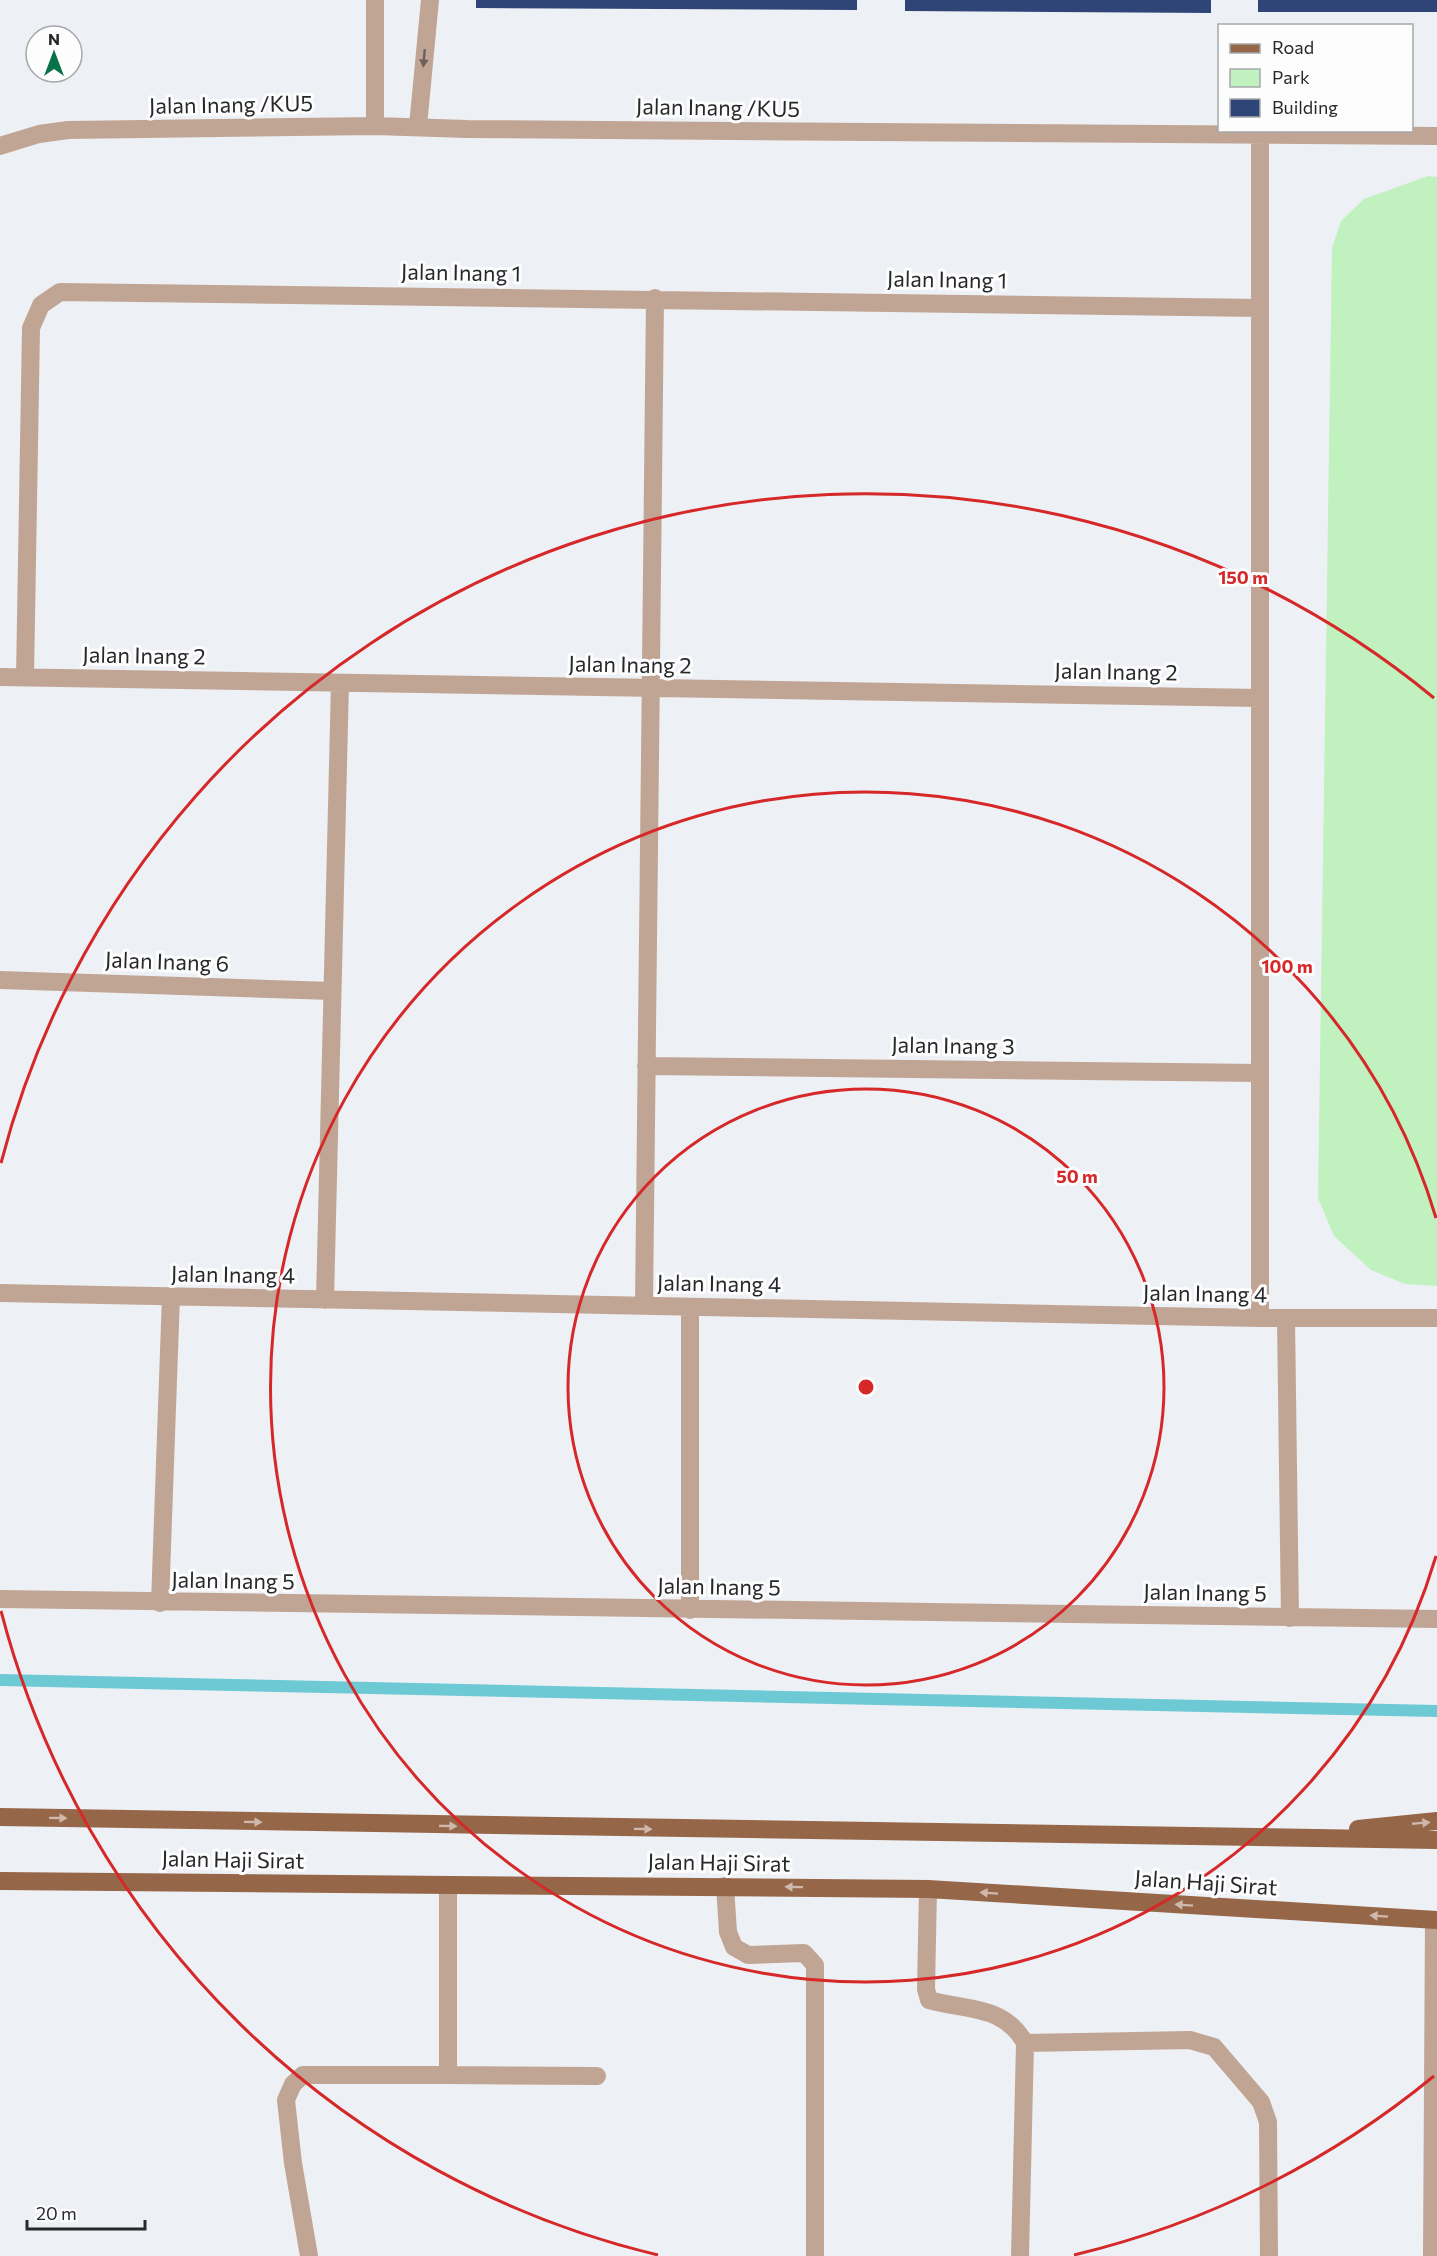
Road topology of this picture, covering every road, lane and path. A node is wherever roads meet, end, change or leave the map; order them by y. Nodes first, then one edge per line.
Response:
1 (375, 0) edge
2 (430, 0) edge
3 (375, 126) junction
4 (418, 126) junction
5 (1260, 136) junction
6 (1437, 136) edge
7 (0, 146) edge
8 (655, 298) junction
9 (1260, 308) junction
10 (0, 677) edge
11 (25, 677) junction
12 (340, 683) junction
13 (649, 688) junction
14 (1260, 698) junction
15 (0, 980) edge
16 (332, 991) junction
17 (646, 1066) junction
18 (1260, 1073) junction
19 (0, 1293) edge
20 (171, 1296) junction
21 (324, 1300) junction
22 (644, 1305) junction
23 (690, 1307) junction
24 (1260, 1318) junction
25 (1286, 1318) junction
26 (1437, 1318) edge
27 (0, 1599) edge
28 (160, 1603) junction
29 (690, 1610) junction
30 (1290, 1618) junction
31 (1437, 1619) edge
32 (0, 1817) edge
33 (1437, 1821) edge
34 (1258, 1838) junction
35 (1437, 1840) edge
36 (0, 1881) edge
37 (448, 1885) junction
38 (725, 1886) junction
39 (928, 1889) junction
40 (1435, 1920) edge
41 (1025, 2043) junction
42 (448, 2074) junction
43 (1435, 2074) edge
44 (597, 2076) dead end
45 (1435, 2226) edge
46 (309, 2256) edge
47 (815, 2256) edge
48 (1020, 2256) edge
49 (1269, 2256) edge
50 (1432, 2256) edge

1 - 3 street
2 -> 4 street
3 - 4 street, Jalan Inang /KU5
3 - 7 street, Jalan Inang /KU5
4 - 5 street, Jalan Inang /KU5
5 - 6 street, Jalan Inang /KU5
5 - 9 street
8 - 9 street, Jalan Inang 1
8 - 11 street, Jalan Inang 1
8 - 13 street
9 - 14 street
10 - 11 street, Jalan Inang 2
11 - 12 street, Jalan Inang 2
12 - 13 street, Jalan Inang 2
12 - 16 street
13 - 14 street, Jalan Inang 2
13 - 17 street
14 - 18 street
15 - 16 street, Jalan Inang 6
16 - 21 street
17 - 18 street, Jalan Inang 3
17 - 22 street
18 - 24 street
19 - 20 street, Jalan Inang 4
20 - 21 street, Jalan Inang 4
20 - 28 street
21 - 22 street, Jalan Inang 4
22 - 23 street, Jalan Inang 4
23 - 24 street, Jalan Inang 4
23 - 29 street
24 - 25 street, Jalan Inang 4
25 - 26 street, Jalan Inang 4
25 - 30 street
27 - 28 street, Jalan Inang 5
28 - 29 street, Jalan Inang 5
29 - 30 street, Jalan Inang 5
30 - 31 street, Jalan Inang 5
32 -> 34 main road, Jalan Haji Sirat
34 -> 33 main road
34 - 35 main road, Jalan Haji Sirat
36 - 37 main road, Jalan Haji Sirat
37 - 38 main road, Jalan Haji Sirat
37 - 42 street
39 -> 38 main road, Jalan Haji Sirat
38 - 47 street
40 -> 39 main road, Jalan Haji Sirat
39 - 41 street
40 - 43 street
41 - 48 street
41 - 49 street
42 - 44 street
42 - 46 street
43 - 45 street
45 - 50 street

